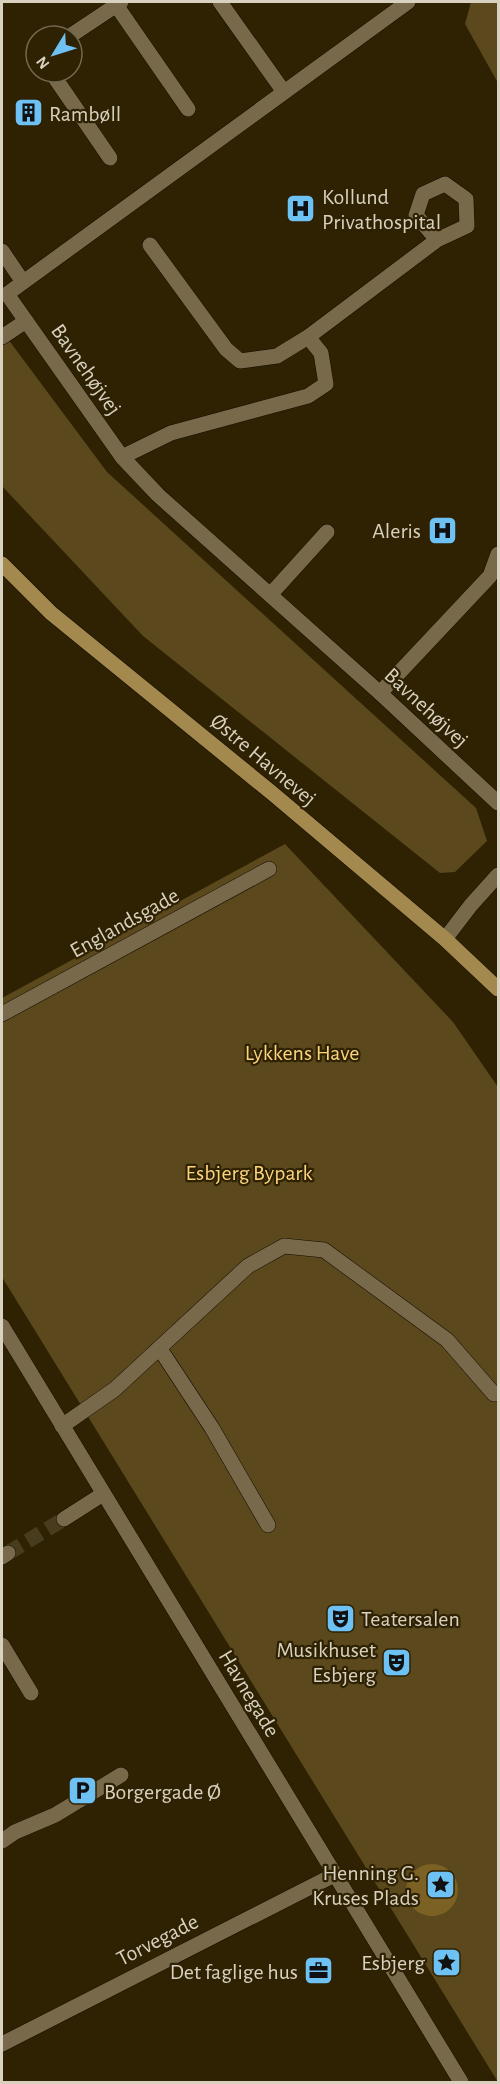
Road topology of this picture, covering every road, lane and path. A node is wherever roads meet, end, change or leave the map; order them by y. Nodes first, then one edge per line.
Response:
1 (220, 2) edge
2 (408, 2) edge
3 (119, 3) edge
4 (84, 27) edge
5 (59, 84) edge
6 (284, 92) junction
7 (188, 109) dead end
8 (110, 158) dead end
9 (437, 240) dead end
10 (150, 245) dead end
11 (2, 251) edge
12 (23, 282) junction
13 (26, 321) junction
14 (308, 336) junction
15 (2, 337) edge
16 (122, 457) junction
17 (327, 532) dead end
18 (498, 554) edge
19 (2, 564) edge
20 (270, 596) junction
21 (380, 693) junction
22 (498, 803) edge
23 (269, 869) dead end
24 (498, 875) edge
25 (445, 939) junction
26 (498, 989) edge
27 (2, 1014) edge
28 (2, 1326) edge
29 (160, 1349) junction
30 (494, 1394) dead end
31 (62, 1426) junction
32 (103, 1494) junction
33 (64, 1519) tunnel mouth
34 (268, 1525) dead end
35 (2, 1645) edge
36 (32, 1693) dead end
37 (121, 1774) dead end
38 (2, 1841) edge
39 (334, 1875) junction
40 (2, 2044) edge
41 (461, 2082) edge

1 - 6 street
2 - 6 street, Bavnehøjvej
3 - 4 street
3 - 7 street
5 - 8 street
6 - 12 street, Bavnehøjvej
9 - 14 street
10 - 14 street
11 - 12 street
12 - 13 street, Bavnehøjvej
13 - 15 street
13 - 16 street, Bavnehøjvej
14 - 16 street
16 - 20 street, Bavnehøjvej
17 - 20 street
18 - 21 street
19 - 25 main road, Østre Havnevej
20 - 21 street, Bavnehøjvej
21 - 22 street, Bavnehøjvej
23 - 27 street, Englandsgade
24 - 25 street
25 - 26 main road, Østre Havnevej
28 - 31 street, Havnegade
29 - 30 street
29 - 31 street
29 - 34 street
31 - 32 street, Havnegade
32 - 33 street
32 - 39 street, Havnegade
35 - 36 street
37 - 38 street
39 - 40 street, Torvegade
39 - 41 street, Havnegade

